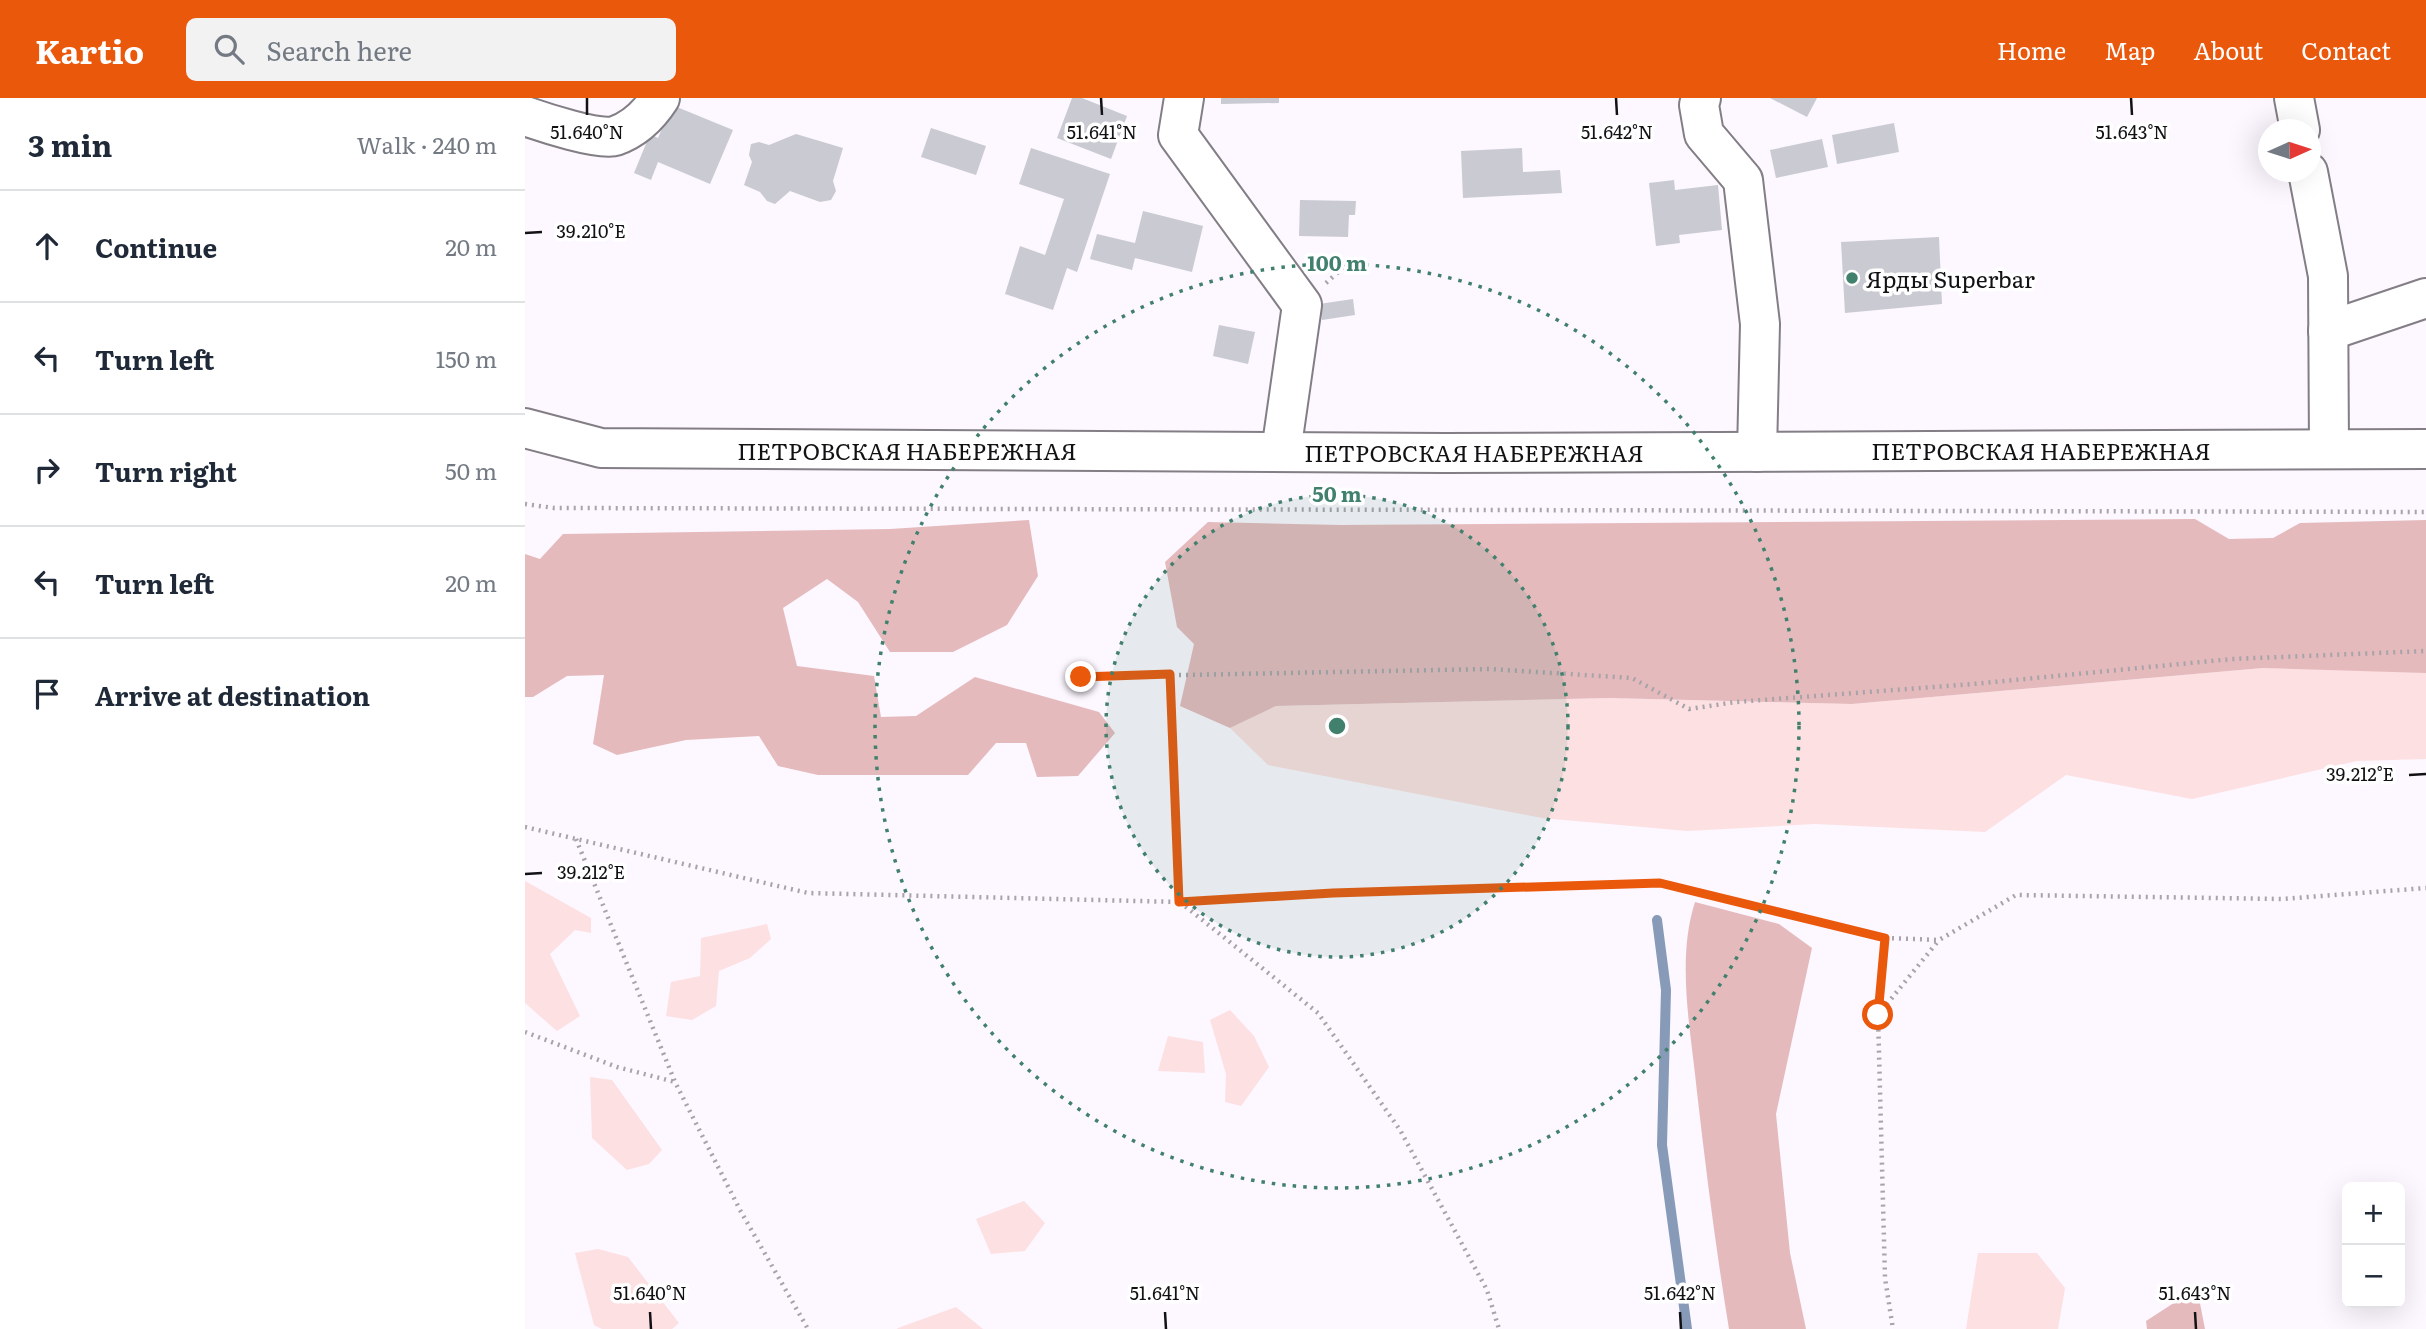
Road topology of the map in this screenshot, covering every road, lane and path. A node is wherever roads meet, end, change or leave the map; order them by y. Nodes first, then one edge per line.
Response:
1 (660, 98) edge
2 (1184, 98) edge
3 (1701, 98) edge
4 (2294, 98) edge
5 (525, 116) edge
6 (2298, 119) edge
7 (2310, 182) edge
8 (2426, 298) edge
9 (2328, 331) junction
10 (525, 428) edge
11 (2329, 449) junction
12 (2426, 449) edge
13 (1281, 452) junction
14 (1756, 452) junction
15 (525, 504) edge
16 (2426, 512) edge
17 (2426, 651) edge
18 (1170, 674) junction
19 (1081, 677) dead end
20 (525, 827) edge
21 (575, 839) junction
22 (2426, 888) edge
23 (1179, 902) junction
24 (1885, 938) junction
25 (1939, 940) junction
26 (1878, 1015) junction
27 (525, 1032) edge
28 (675, 1082) junction
29 (808, 1329) edge
30 (1499, 1329) edge
31 (1893, 1329) edge

1 - 5 main road
2 - 13 main road
3 - 14 main road
4 - 6 main road
7 - 9 main road
8 - 9 main road
9 - 11 main road
10 - 13 main road, ПЕТРОВСКАЯ НАБЕРЕЖНАЯ
11 - 12 main road, ПЕТРОВСКАЯ НАБЕРЕЖНАЯ
11 - 14 main road, ПЕТРОВСКАЯ НАБЕРЕЖНАЯ
13 - 14 main road, ПЕТРОВСКАЯ НАБЕРЕЖНАЯ
15 - 16 path
17 - 18 path
18 - 19 path
18 - 23 path
20 - 21 path
21 - 23 path
21 - 28 path
22 - 25 path
23 - 24 path
23 - 30 path
24 - 25 path
24 - 26 path
25 - 26 path
26 - 31 path
27 - 28 path
28 - 29 path

